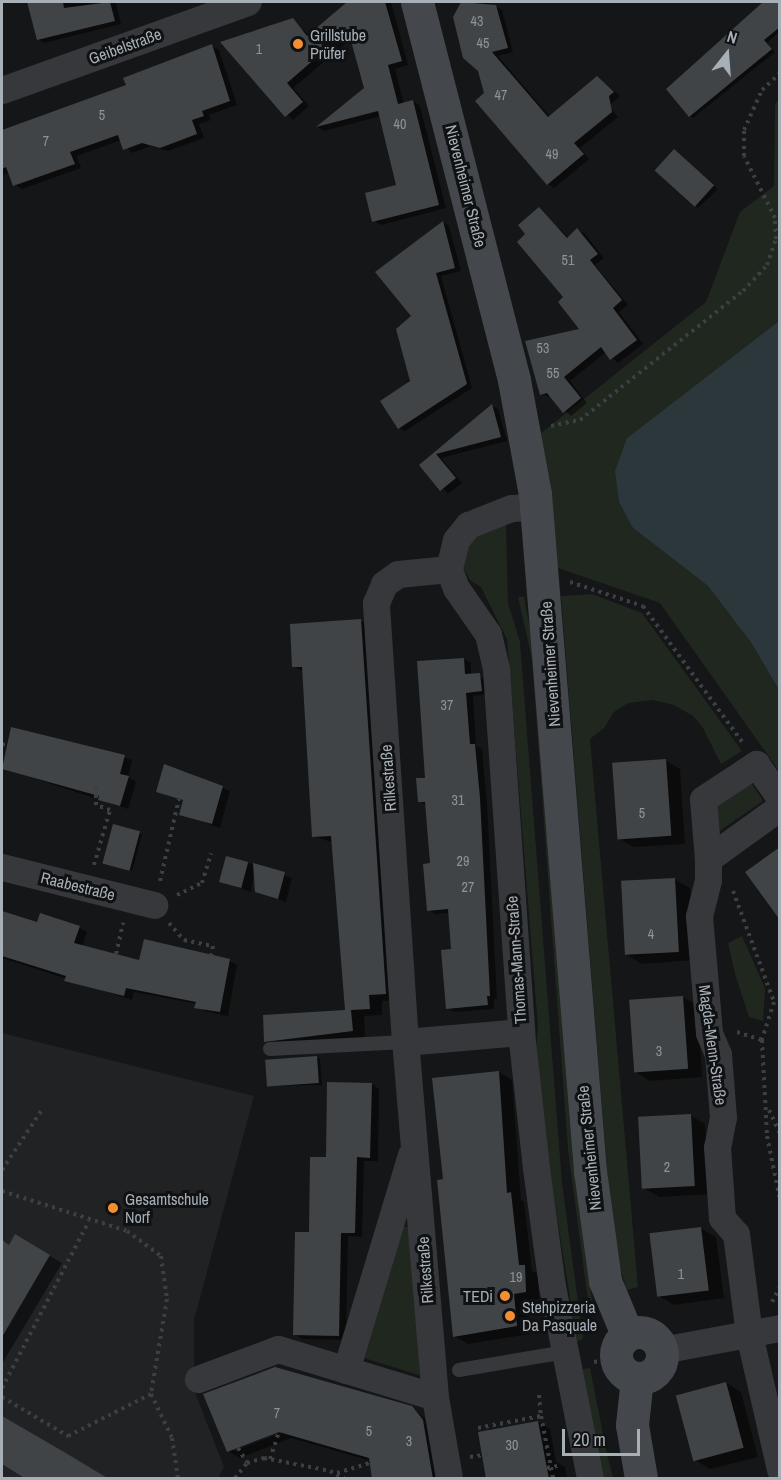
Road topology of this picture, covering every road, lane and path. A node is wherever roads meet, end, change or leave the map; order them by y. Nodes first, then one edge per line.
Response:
1 (248, 2) edge
2 (417, 2) edge
3 (780, 73) edge
4 (2, 88) edge
5 (524, 431) junction
6 (536, 506) junction
7 (449, 569) junction
8 (544, 582) junction
9 (7, 743) dead end
10 (2, 745) edge
11 (756, 764) junction
12 (96, 788) dead end
13 (780, 798) edge
14 (179, 799) dead end
15 (780, 807) edge
16 (211, 853) dead end
17 (708, 858) junction
18 (95, 861) dead end
19 (2, 867) edge
20 (162, 873) dead end
21 (202, 884) dead end
22 (154, 905) dead end
23 (121, 932) dead end
24 (183, 940) dead end
25 (116, 954) dead end
26 (211, 956) dead end
27 (780, 999) edge
28 (774, 1002) junction
29 (404, 1031) junction
30 (521, 1032) junction
31 (270, 1049) dead end
32 (768, 1106) junction
33 (41, 1111) dead end
34 (780, 1134) edge
35 (415, 1143) junction
36 (2, 1170) edge
37 (2, 1191) edge
38 (780, 1200) edge
39 (89, 1221) junction
40 (780, 1328) edge
41 (748, 1334) junction
42 (662, 1350) joint
43 (565, 1352) junction
44 (618, 1358) junction
45 (346, 1370) junction
46 (459, 1370) dead end
47 (198, 1380) dead end
48 (2, 1388) edge
49 (151, 1394) junction
50 (539, 1395) dead end
51 (2, 1397) edge
52 (435, 1397) junction
53 (541, 1416) junction
54 (478, 1428) dead end
55 (279, 1432) dead end
56 (238, 1448) dead end
57 (270, 1459) junction
58 (370, 1463) dead end
59 (247, 1464) junction
60 (560, 1466) dead end
61 (549, 1468) junction
62 (780, 1469) edge
63 (336, 1474) junction
64 (178, 1479) edge
65 (236, 1479) edge
66 (344, 1479) edge
67 (449, 1479) edge
68 (553, 1479) edge
69 (590, 1479) edge
70 (641, 1479) edge

1 - 4 street, Geibelstraße
2 - 5 main road, Nievenheimer Straße
3 - 5 path
5 - 6 main road, Nievenheimer Straße
6 - 7 street
6 - 8 main road, Nievenheimer Straße
7 - 29 street, Rilkestraße
7 - 30 street, Thomas-Mann-Straße
8 - 11 path
8 - 44 main road, Nievenheimer Straße
9 - 10 path
11 - 13 street
11 - 17 street, Magda-Menn-Straße
12 - 18 path
14 - 20 path
15 - 17 street
16 - 21 path
17 - 28 path
17 - 41 street, Magda-Menn-Straße
19 - 22 street, Raabestraße
23 - 25 path
24 - 26 path
27 - 28 path
28 - 32 path
29 - 30 street
29 - 31 lane
29 - 35 street, Rilkestraße
30 - 43 street, Thomas-Mann-Straße
32 - 34 path
32 - 38 path
33 - 36 path
35 - 45 street, Rilkestraße
35 - 52 street, Rilkestraße
37 - 39 path
39 - 48 path
39 - 49 path
40 - 41 street
41 - 42 street
41 - 62 street, Magda-Menn-Straße
42 - 44 main road
43 - 46 lane
43 - 69 street, Thomas-Mann-Straße
44 - 70 main road, Nievenheimer Straße
45 - 47 street
45 - 52 street
49 - 51 path
49 - 64 path
50 - 53 path
52 - 67 street, Rilkestraße
53 - 54 path
53 - 61 path
55 - 57 path
56 - 59 path
57 - 59 path
57 - 63 path
58 - 63 path
59 - 65 path
60 - 61 path
61 - 68 path
63 - 66 path

